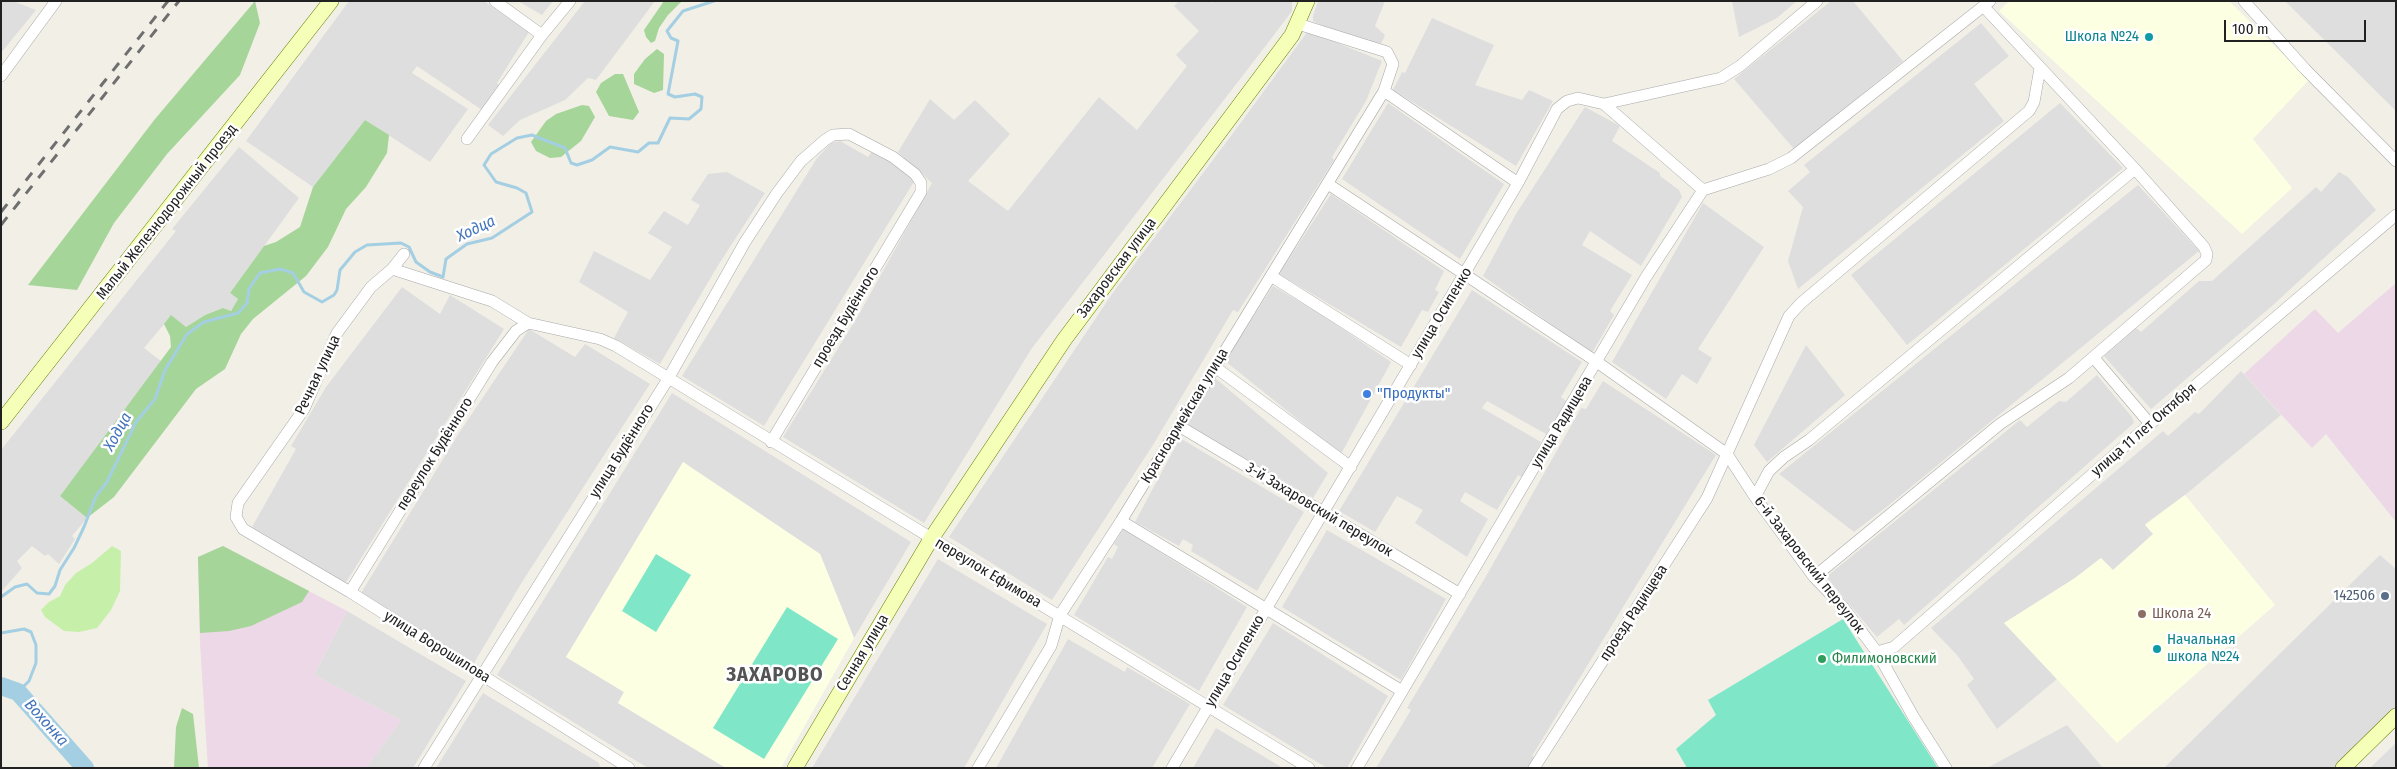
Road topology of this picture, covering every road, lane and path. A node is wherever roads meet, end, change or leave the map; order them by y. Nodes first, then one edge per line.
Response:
1 (56, 1) edge
2 (331, 1) edge
3 (495, 1) edge
4 (570, 1) edge
5 (1307, 1) edge
6 (1817, 1) edge
7 (2244, 1) edge
8 (1987, 4) edge
9 (1298, 24) junction
10 (542, 35) junction
11 (2040, 68) junction
12 (1, 76) edge
13 (1384, 91) junction
14 (1604, 104) junction
15 (467, 140) dead end
16 (2396, 161) edge
17 (2135, 169) junction
18 (1518, 183) junction
19 (1328, 184) junction
20 (1703, 190) junction
21 (921, 192) joint
22 (2396, 215) edge
23 (404, 254) dead end
24 (392, 269) junction
25 (1465, 274) junction
26 (1271, 276) junction
27 (528, 323) junction
28 (2094, 358) junction
29 (1597, 362) junction
30 (1411, 365) junction
31 (1215, 367) junction
32 (668, 379) junction
33 (1, 422) edge
34 (2150, 424) junction
35 (1179, 426) junction
36 (771, 442) junction
37 (1726, 454) junction
38 (1351, 467) junction
39 (1755, 497) junction
40 (1323, 512) junction
41 (1121, 521) junction
42 (243, 529) joint
43 (931, 539) junction
44 (1814, 576) junction
45 (350, 592) junction
46 (1460, 594) junction
47 (1266, 607) junction
48 (1060, 615) junction
49 (1877, 652) junction
50 (481, 674) junction
51 (1402, 691) junction
52 (1209, 707) junction
53 (2396, 716) edge
54 (617, 765) edge
55 (424, 768) edge
56 (629, 768) edge
57 (795, 768) edge
58 (978, 768) edge
59 (1172, 768) edge
60 (1308, 768) edge
61 (1357, 768) edge
62 (1534, 768) edge
63 (1946, 768) edge
64 (2343, 768) edge

1 - 12 street
2 - 33 street, Малый Железнодорожный проезд
3 - 10 street
4 - 10 street
5 - 9 street, Захаровская улица
6 - 14 street, улица Осипенко
7 - 16 street
8 - 11 street
8 - 20 street
9 - 13 street, Красноармейская улица
9 - 43 street, Захаровская улица
10 - 15 street
11 - 17 street
11 - 37 street, проезд Радищева
13 - 18 street
13 - 19 street, Красноармейская улица
14 - 18 street, улица Осипенко
14 - 20 street
17 - 28 street
17 - 39 street
18 - 25 street, улица Осипенко
19 - 25 street, 6-й Захаровский переулок
19 - 26 street, Красноармейская улица
20 - 29 street, улица Радищева
21 - 32 street, улица Будённого
21 - 36 street, проезд Будённого
22 - 34 street, улица 11 лет Октября
23 - 24 street, Речная улица
24 - 27 street, переулок Ефимова
24 - 42 street, Речная улица
25 - 29 street, 6-й Захаровский переулок
25 - 30 street, улица Осипенко
26 - 30 street
26 - 31 street, Красноармейская улица
27 - 32 street, переулок Ефимова
27 - 45 street, переулок Будённого
28 - 34 street
28 - 44 street
29 - 37 street, 6-й Захаровский переулок
29 - 46 street, улица Радищева
30 - 38 street, улица Осипенко
31 - 35 street, Красноармейская улица
31 - 38 street
32 - 36 street, переулок Ефимова
32 - 50 street, улица Будённого
34 - 49 street, улица 11 лет Октября
35 - 40 street, 3-й Захаровский переулок
35 - 41 street, Красноармейская улица
36 - 43 street, переулок Ефимова
37 - 39 street, 6-й Захаровский переулок
37 - 62 street, проезд Радищева
38 - 40 street, улица Осипенко
39 - 44 street, 6-й Захаровский переулок
40 - 46 street, 3-й Захаровский переулок
40 - 47 street, улица Осипенко
41 - 47 street
41 - 48 street, Красноармейская улица
42 - 45 street, улица Ворошилова
43 - 48 street, переулок Ефимова
43 - 57 street, Сенная улица
44 - 49 street, 6-й Захаровский переулок
45 - 50 street, улица Ворошилова
46 - 51 street, улица Радищева
47 - 51 street
47 - 52 street, улица Осипенко
48 - 52 street, переулок Ефимова
48 - 58 street, Красноармейская улица
49 - 63 street, 6-й Захаровский переулок
50 - 54 street, улица Ворошилова
50 - 55 street, улица Будённого
51 - 61 street, улица Радищева
52 - 59 street, улица Осипенко
52 - 60 street, переулок Ефимова
53 - 64 street
54 - 56 street, улица Ворошилова

